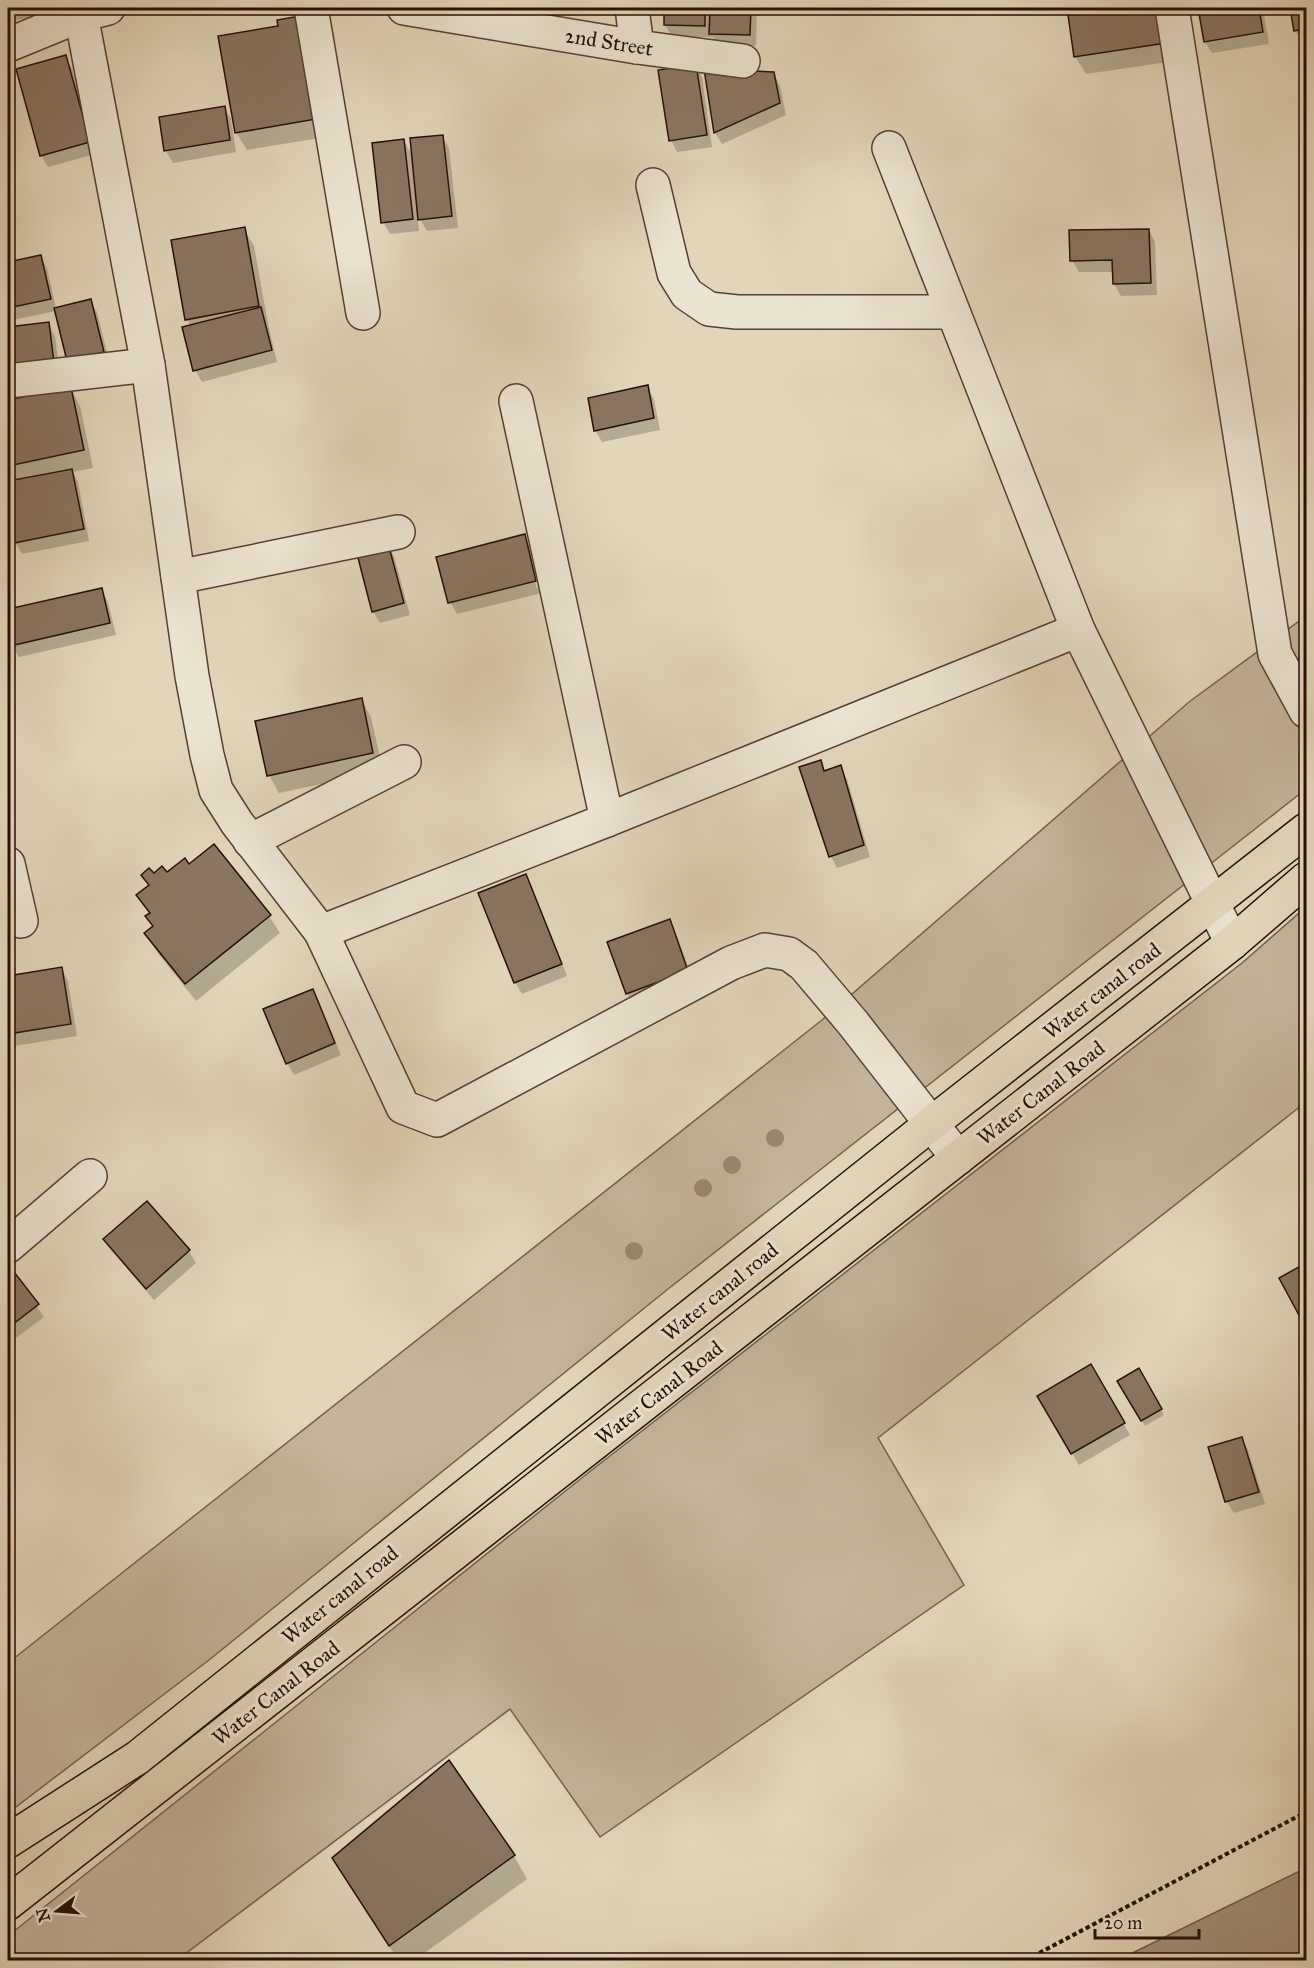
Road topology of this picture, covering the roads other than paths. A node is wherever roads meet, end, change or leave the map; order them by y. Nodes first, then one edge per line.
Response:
1 (311, 8) edge
2 (404, 8) edge
3 (632, 8) edge
4 (1172, 8) edge
5 (94, 11) edge
6 (8, 45) edge
7 (637, 47) junction
8 (743, 61) dead end
9 (889, 148) dead end
10 (653, 185) dead end
11 (952, 312) junction
12 (363, 313) dead end
13 (148, 365) junction
14 (8, 381) edge
15 (516, 401) dead end
16 (398, 532) dead end
17 (178, 577) junction
18 (1078, 630) junction
19 (1306, 711) edge
20 (404, 762) dead end
21 (607, 820) junction
22 (1306, 830) edge
23 (250, 841) junction
24 (8, 864) edge
25 (1306, 879) edge
26 (1213, 904) junction
27 (21, 921) dead end
28 (321, 932) junction
29 (1232, 943) junction
30 (931, 1124) junction
31 (958, 1158) junction
32 (90, 1176) dead end
33 (8, 1246) edge
34 (8, 1840) edge
35 (8, 1903) edge

1 - 12 street
2 - 7 street, 2nd Street
3 - 7 street
4 - 19 street
5 - 6 street
5 - 13 street
7 - 8 street, 2nd Street
9 - 11 street
10 - 11 street
11 - 18 street
13 - 14 street
13 - 17 street
15 - 21 street
16 - 17 street
17 - 23 street
18 - 21 street
18 - 26 street
20 - 23 street
21 - 28 street
22 - 26 main road, Water canal road
23 - 28 street
24 - 27 street
25 - 29 main road, Water Canal Road
26 - 29 street
26 - 30 main road, Water canal road
28 - 30 street
29 - 31 main road, Water Canal Road
30 - 31 street
30 - 34 main road, Water canal road
31 - 35 main road, Water Canal Road
32 - 33 street

